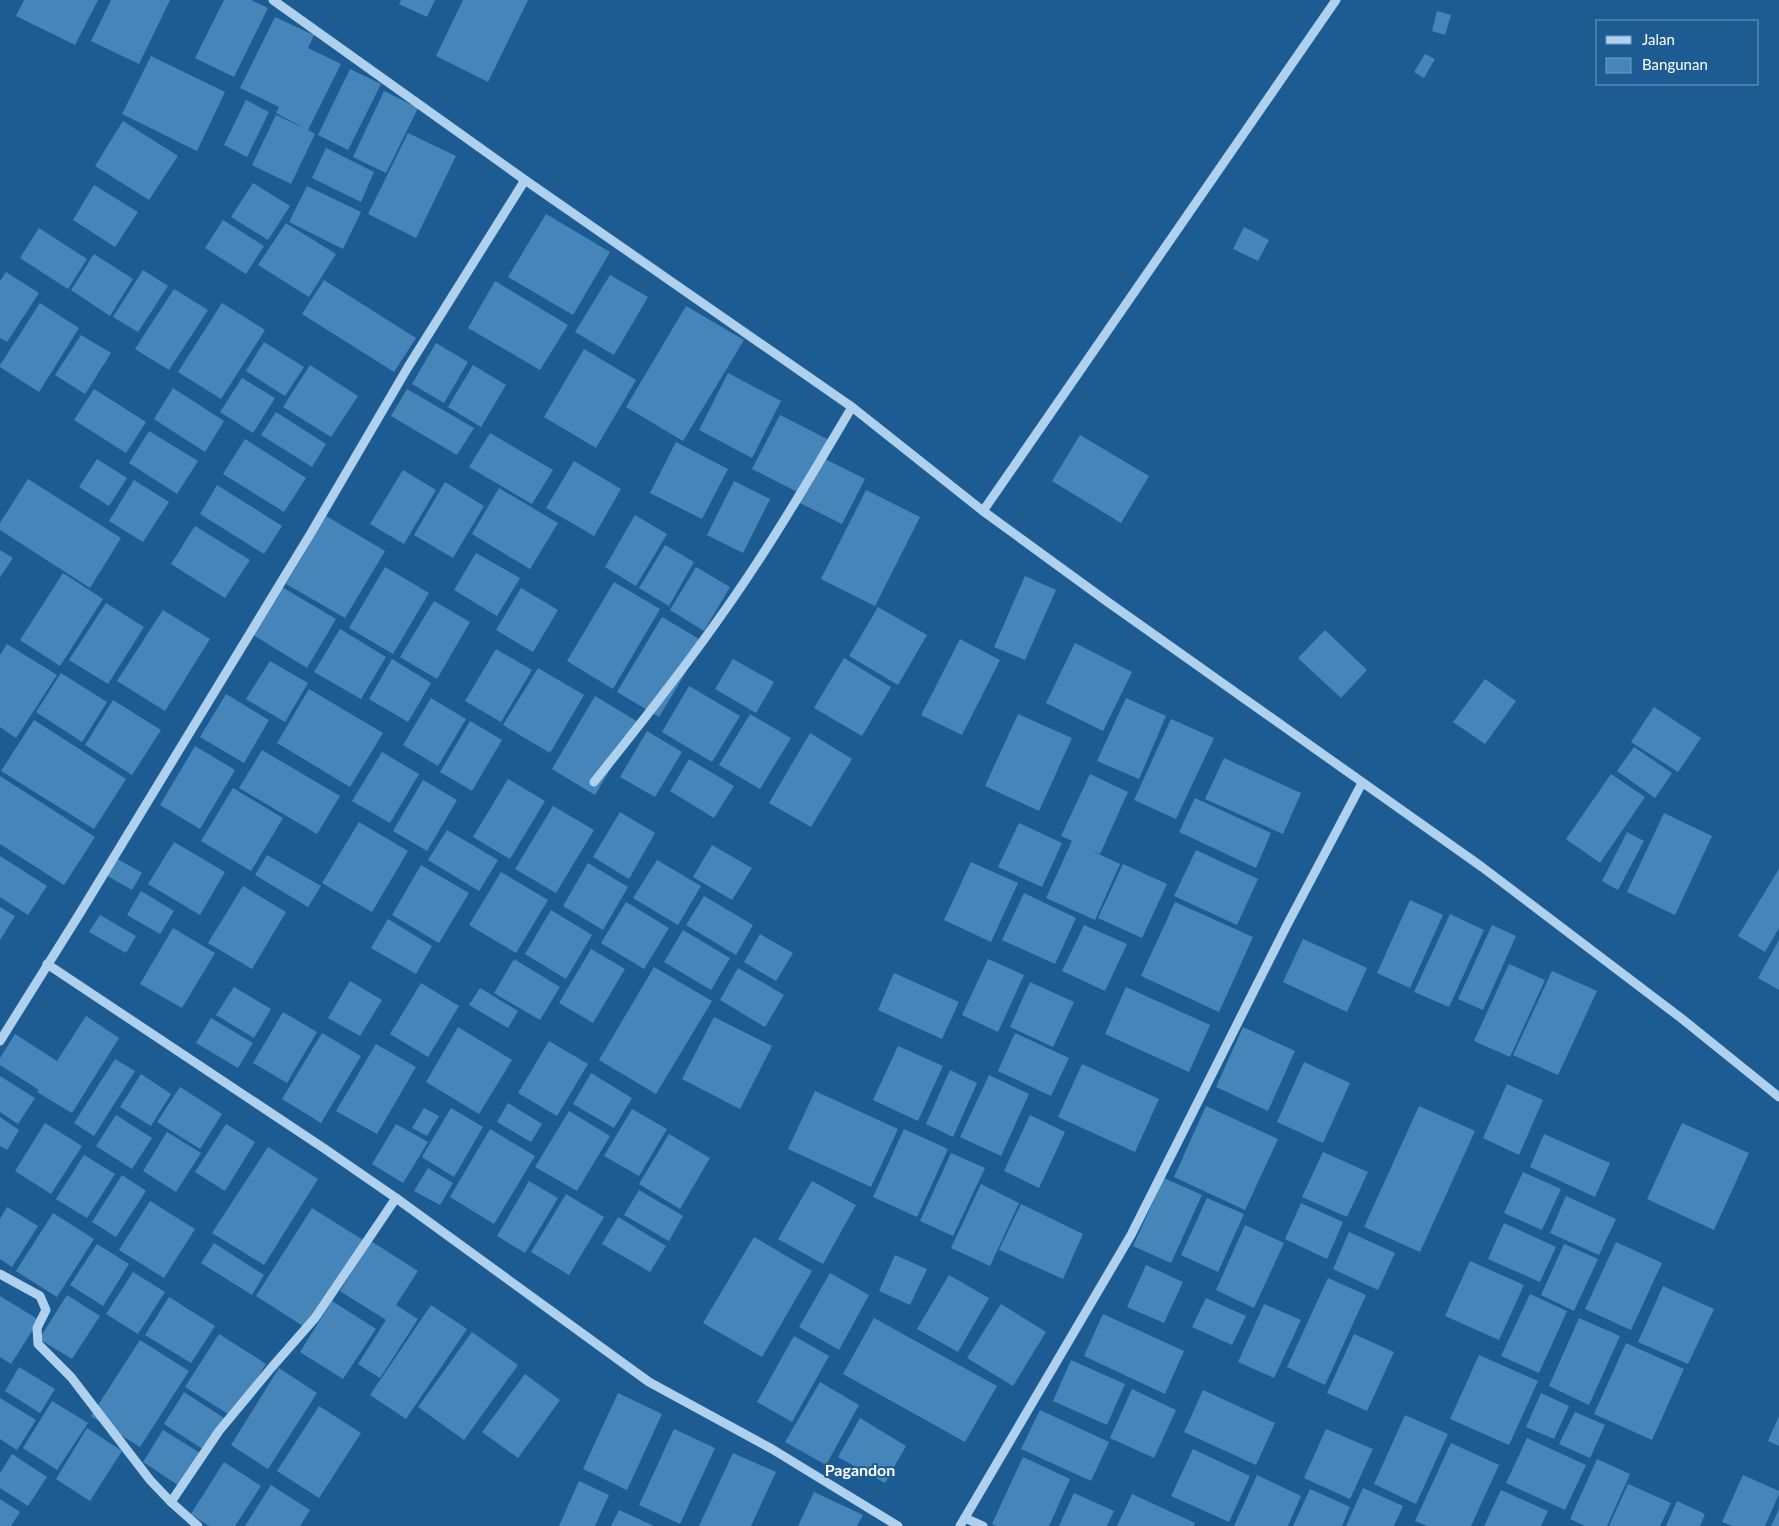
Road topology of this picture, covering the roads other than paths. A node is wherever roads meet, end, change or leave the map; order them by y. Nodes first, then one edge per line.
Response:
1 (273, 0) edge
2 (1336, 0) edge
3 (525, 180) junction
4 (852, 407) junction
5 (983, 511) junction
6 (594, 782) dead end
7 (1362, 783) junction
8 (47, 964) junction
9 (0, 1040) edge
10 (1779, 1097) edge
11 (396, 1198) junction
12 (0, 1274) edge
13 (170, 1502) junction
14 (965, 1518) junction
15 (198, 1526) edge
16 (898, 1526) edge
17 (960, 1526) edge
18 (983, 1526) edge

1 - 3 street
2 - 5 street
3 - 4 street
3 - 8 street
4 - 5 street
4 - 6 street
5 - 7 street
7 - 10 street
7 - 14 street
8 - 9 street
8 - 11 street
11 - 13 street
11 - 16 street
12 - 13 street
13 - 15 street
14 - 17 street
14 - 18 street

